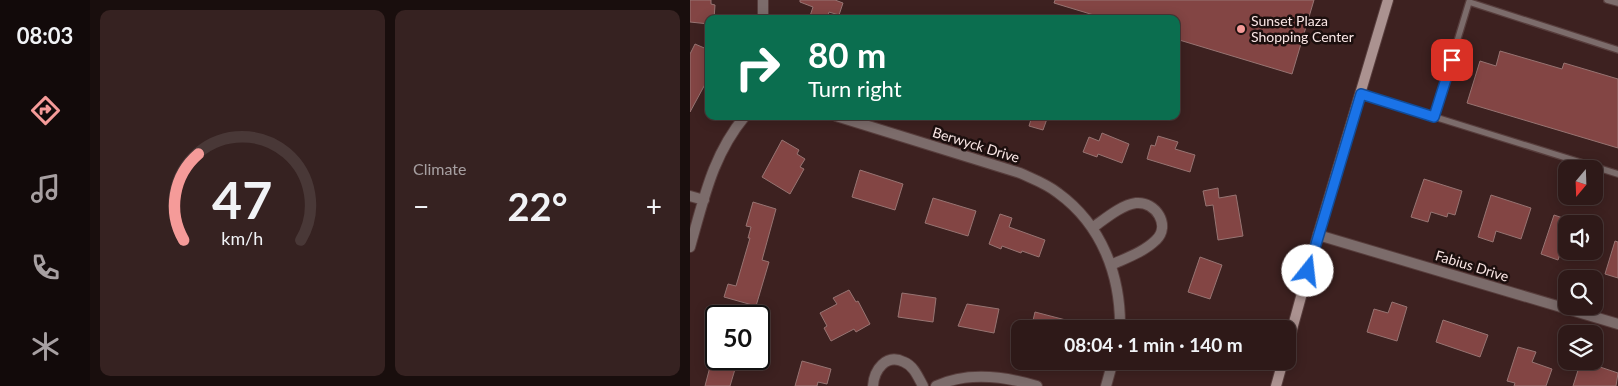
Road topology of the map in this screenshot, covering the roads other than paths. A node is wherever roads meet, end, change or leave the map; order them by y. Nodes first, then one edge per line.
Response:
1 (763, 0) edge
2 (1388, 0) edge
3 (1607, 0) edge
4 (1470, 1) edge
5 (1618, 4) edge
6 (763, 15) edge
7 (1618, 50) edge
8 (1361, 94) junction
9 (1434, 117) junction
10 (741, 120) edge
11 (849, 120) edge
12 (1618, 174) edge
13 (690, 196) edge
14 (704, 200) junction
15 (1092, 228) junction
16 (1318, 235) junction
17 (690, 246) edge
18 (1111, 265) junction
19 (1120, 320) edge
20 (1295, 320) edge
21 (1618, 324) edge
22 (1110, 370) edge
23 (1280, 370) edge
24 (873, 386) edge
25 (923, 386) edge
26 (936, 386) edge
27 (1037, 386) edge
28 (1106, 386) edge
29 (1276, 386) edge

1 - 6 street
2 - 8 main road
3 - 5 lane
4 - 7 lane
4 - 9 lane
8 - 9 lane
8 - 16 main road
9 - 12 lane
10 - 14 street
11 - 15 street, Berwyck Drive
13 - 14 street
14 - 17 street
15 - 18 street, Berwyck Drive
15 - 18 street
16 - 20 main road
16 - 21 street, Fabius Drive
18 - 19 street, Berwyck Drive
22 - 28 street
23 - 29 main road
24 - 25 street
26 - 27 street

